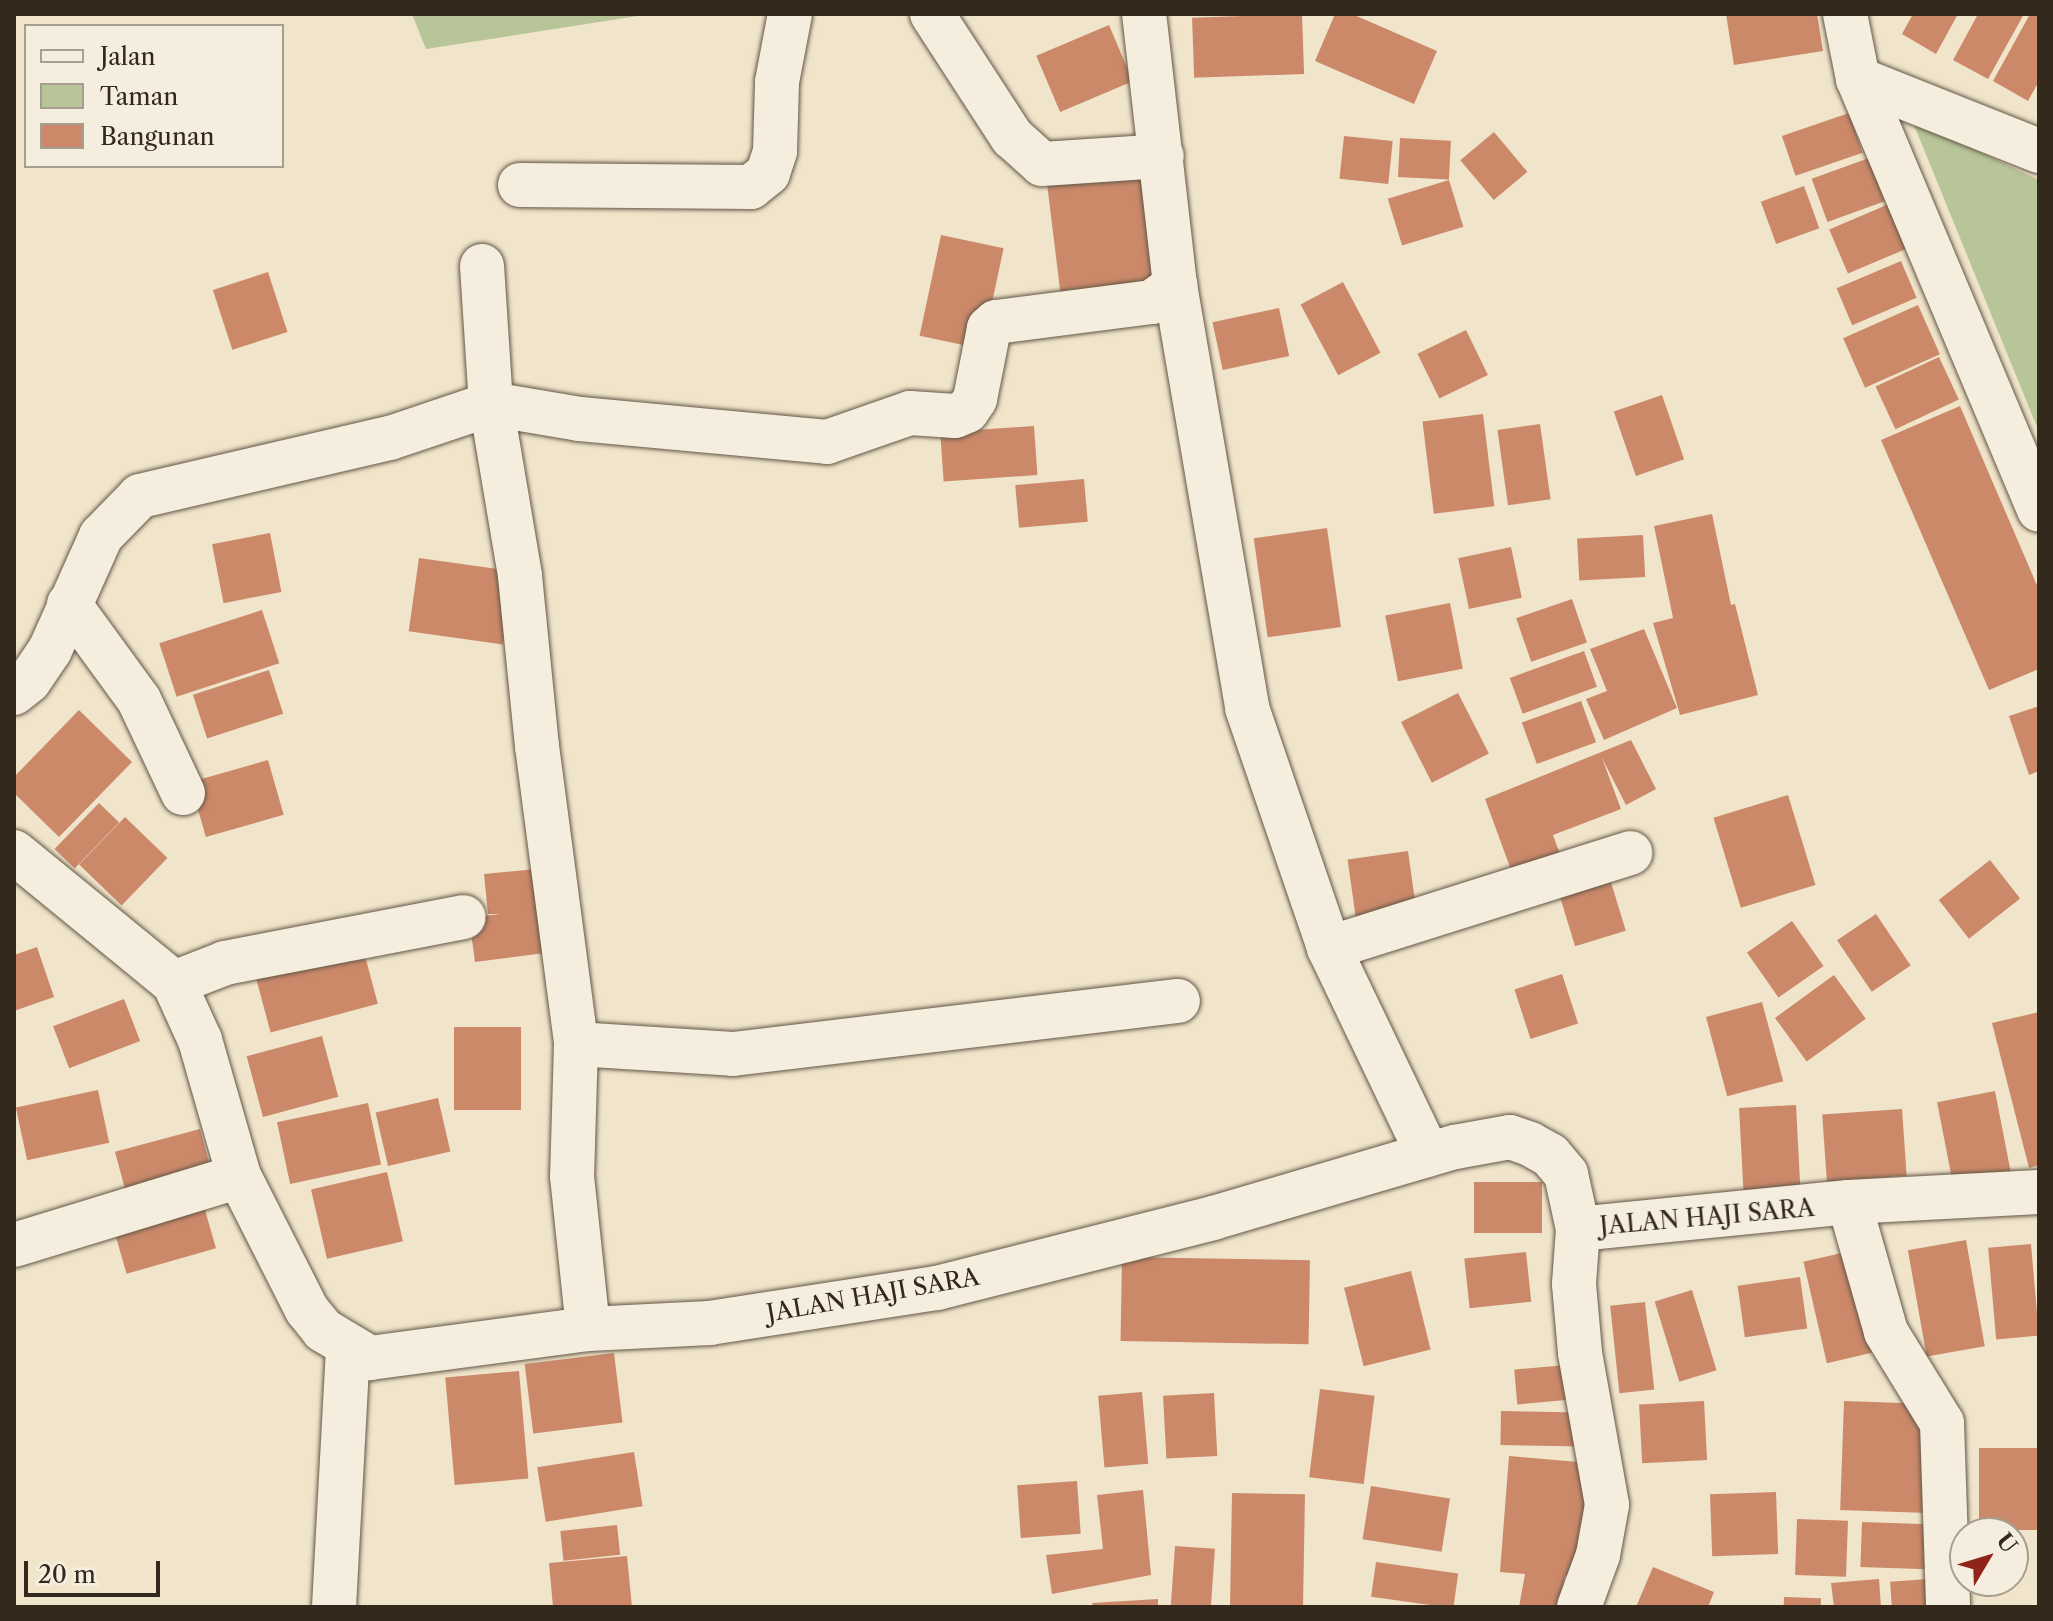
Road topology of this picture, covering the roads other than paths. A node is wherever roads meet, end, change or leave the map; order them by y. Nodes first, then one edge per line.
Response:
1 (790, 14) edge
2 (932, 14) edge
3 (1144, 14) edge
4 (1845, 14) edge
5 (1858, 79) junction
6 (2039, 151) edge
7 (1162, 156) junction
8 (520, 185) dead end
9 (482, 266) dead end
10 (1175, 285) junction
11 (491, 404) junction
12 (2039, 510) edge
13 (69, 604) junction
14 (14, 693) edge
15 (183, 793) dead end
16 (14, 852) edge
17 (1630, 853) dead end
18 (464, 917) dead end
19 (1329, 948) junction
20 (174, 983) junction
21 (1178, 1001) dead end
22 (576, 1044) junction
23 (1428, 1155) junction
24 (239, 1176) junction
25 (2039, 1192) edge
26 (1849, 1202) junction
27 (1578, 1229) junction
28 (14, 1245) edge
29 (588, 1329) junction
30 (348, 1349) junction
31 (334, 1607) edge
32 (1579, 1607) edge
33 (1948, 1607) edge

1 - 8 street
2 - 7 street
3 - 7 street
4 - 5 street
5 - 6 street
5 - 12 street
7 - 10 street
9 - 11 street
10 - 11 street
10 - 19 street
11 - 13 street
11 - 22 street
13 - 14 street
13 - 15 street
16 - 20 street
17 - 19 street
18 - 20 street
19 - 23 street
20 - 24 street
21 - 22 street
22 - 29 street
23 - 27 street, JALAN HAJI SARA
23 - 29 street, JALAN HAJI SARA
24 - 28 street
24 - 30 street
25 - 26 street, JALAN HAJI SARA
26 - 27 street, JALAN HAJI SARA
26 - 33 street
27 - 32 street
29 - 30 street, JALAN HAJI SARA
30 - 31 street

